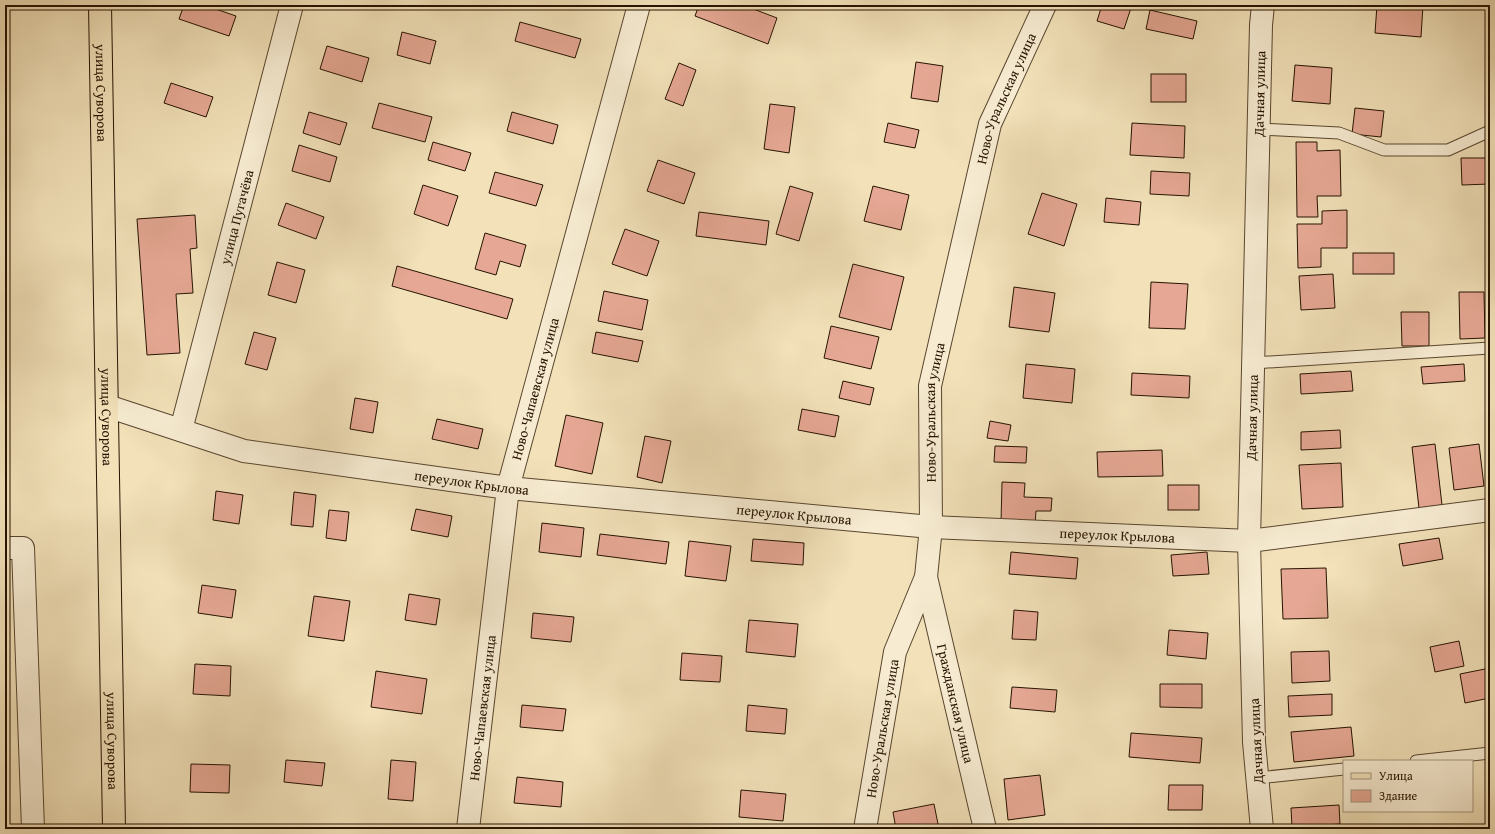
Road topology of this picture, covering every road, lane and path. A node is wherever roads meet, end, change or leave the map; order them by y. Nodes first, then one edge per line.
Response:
1 (100, 5) edge
2 (292, 5) edge
3 (639, 5) edge
4 (1045, 5) edge
5 (1263, 5) edge
6 (1259, 129) junction
7 (1490, 131) edge
8 (1490, 348) edge
9 (1253, 363) junction
10 (107, 406) junction
11 (181, 430) junction
12 (508, 488) junction
13 (1490, 510) edge
14 (931, 527) junction
15 (1249, 541) junction
16 (14, 548) edge
17 (926, 577) junction
18 (1490, 753) edge
19 (1425, 760) edge
20 (1343, 769) edge
21 (1257, 778) junction
22 (33, 829) edge
23 (114, 829) edge
24 (468, 829) edge
25 (865, 829) edge
26 (985, 829) edge
27 (1262, 829) edge

1 - 10 main road, улица Суворова
2 - 11 street, улица Пугачёва
3 - 12 street, Ново-Чапаевская улица
4 - 14 street, Ново-Уральская улица
5 - 6 street, Дачная улица
6 - 7 lane
6 - 9 street, Дачная улица
8 - 9 lane
9 - 15 street, Дачная улица
10 - 11 street, переулок Крылова
10 - 23 main road, улица Суворова
11 - 12 street, переулок Крылова
12 - 14 street, переулок Крылова
12 - 24 street, Ново-Чапаевская улица
13 - 15 street, переулок Крылова
14 - 15 street, переулок Крылова
14 - 17 street, Ново-Уральская улица
15 - 21 street, Дачная улица
16 - 22 street
17 - 25 street, Ново-Уральская улица
17 - 26 street, Гражданская улица
18 - 19 lane
20 - 21 lane
21 - 27 street, Дачная улица

